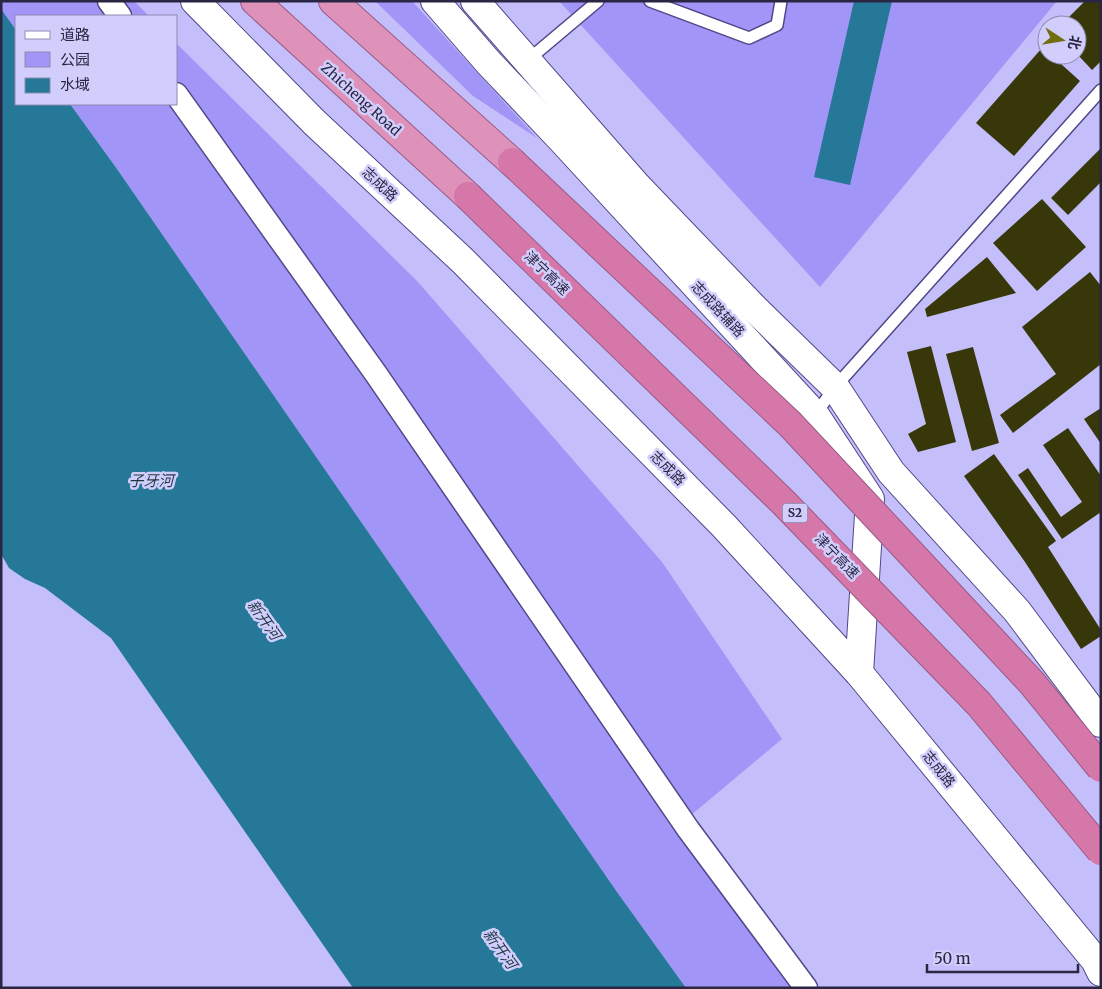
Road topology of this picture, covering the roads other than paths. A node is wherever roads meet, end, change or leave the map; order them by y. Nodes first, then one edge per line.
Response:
1 (110, 1) edge
2 (195, 1) edge
3 (255, 1) edge
4 (333, 1) edge
5 (435, 1) edge
6 (475, 1) edge
7 (598, 1) edge
8 (650, 1) edge
9 (782, 1) edge
10 (119, 15) edge
11 (528, 60) junction
12 (1101, 90) edge
13 (178, 97) edge
14 (468, 196) joint
15 (835, 387) junction
16 (815, 415) junction
17 (859, 673) junction
18 (1101, 723) edge
19 (1101, 768) edge
20 (1101, 851) edge
21 (1101, 972) edge
22 (806, 988) edge

1 - 10 street
2 - 17 street, 志成路
3 - 14 highway, Zhicheng Road
4 - 19 highway, bridge
5 - 16 street, 志成路辅路
6 - 11 street
7 - 11 lane
8 - 9 lane
11 - 15 street
12 - 15 lane
13 - 22 street
14 - 20 highway, 津宁高速 / S2, bridge
15 - 16 lane
15 - 18 street
16 - 17 street, 志成路辅路
17 - 21 street, 志成路

